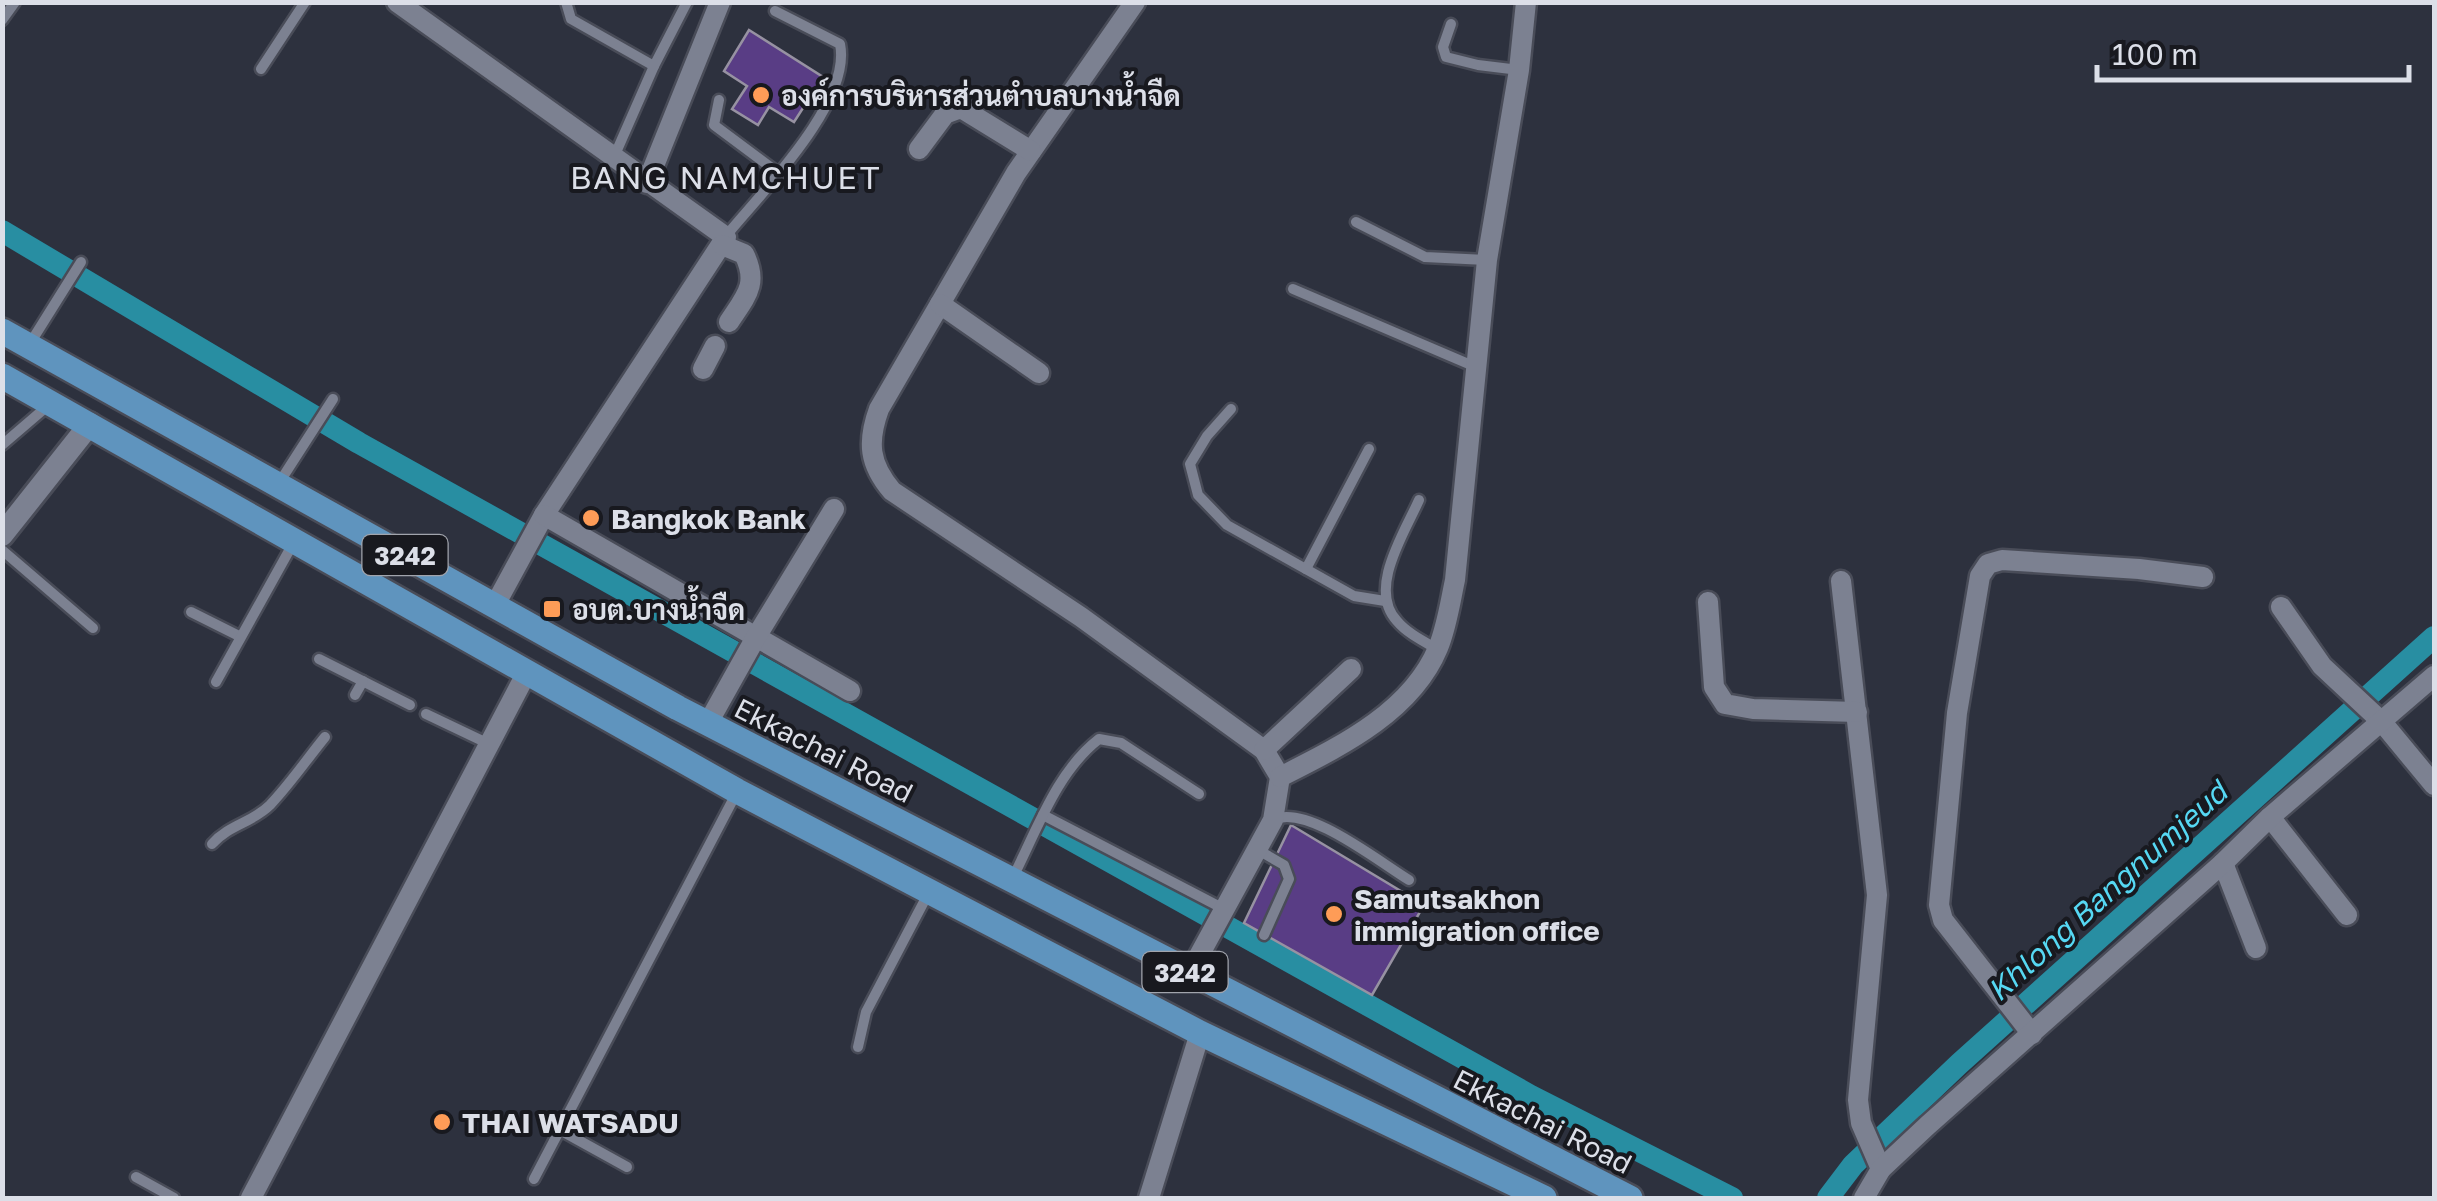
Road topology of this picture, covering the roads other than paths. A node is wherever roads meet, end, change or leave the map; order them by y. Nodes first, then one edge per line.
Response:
1 (15, 2) edge
2 (305, 2) edge
3 (398, 2) edge
4 (566, 2) edge
5 (687, 2) edge
6 (720, 2) edge
7 (1135, 2) edge
8 (1526, 2) edge
9 (775, 12) dead end
10 (2, 20) edge
11 (1451, 24) dead end
12 (654, 66) junction
13 (260, 69) dead end
14 (1519, 70) junction
15 (718, 100) dead end
16 (919, 149) dead end
17 (1031, 151) junction
18 (614, 156) junction
19 (778, 172) junction
20 (647, 183) junction
21 (1356, 222) dead end
22 (724, 241) junction
23 (1487, 260) junction
24 (81, 262) dead end
25 (1293, 289) dead end
26 (940, 304) junction
27 (729, 322) dead end
28 (2, 331) edge
29 (29, 345) junction
30 (715, 346) dead end
31 (1478, 368) junction
32 (703, 369) dead end
33 (1040, 373) dead end
34 (2, 376) edge
35 (333, 399) dead end
36 (51, 402) junction
37 (1231, 410) dead end
38 (90, 424) junction
39 (2, 445) edge
40 (1369, 449) dead end
41 (278, 484) junction
42 (1419, 500) dead end
43 (834, 509) dead end
44 (542, 521) junction
45 (2, 535) edge
46 (296, 540) junction
47 (2, 550) edge
48 (1306, 568) junction
49 (2204, 578) dead end
50 (1840, 581) dead end
51 (1385, 601) junction
52 (1708, 602) dead end
53 (495, 605) junction
54 (2281, 607) dead end
55 (191, 612) dead end
56 (93, 628) dead end
57 (239, 636) junction
58 (753, 643) junction
59 (1438, 650) junction
60 (319, 660) dead end
61 (1351, 668) dead end
62 (527, 672) junction
63 (2434, 676) edge
64 (216, 682) dead end
65 (363, 682) junction
66 (850, 691) dead end
67 (355, 695) dead end
68 (410, 705) dead end
69 (1856, 712) junction
70 (426, 714) dead end
71 (2376, 718) junction
72 (708, 723) junction
73 (325, 737) dead end
74 (491, 745) junction
75 (1264, 750) junction
76 (809, 776) junction
77 (1280, 777) junction
78 (2434, 785) edge
79 (737, 791) junction
80 (1198, 794) dead end
81 (786, 816) junction
82 (2270, 817) junction
83 (1041, 819) junction
84 (1273, 820) junction
85 (212, 844) dead end
86 (1258, 850) junction
87 (2223, 863) junction
88 (1408, 880) dead end
89 (1012, 881) junction
90 (929, 892) junction
91 (1225, 909) junction
92 (2347, 915) dead end
93 (1264, 935) dead end
94 (2256, 948) dead end
95 (1194, 965) junction
96 (2029, 1030) junction
97 (1200, 1033) junction
98 (858, 1047) dead end
99 (560, 1130) junction
100 (1877, 1162) junction
101 (627, 1167) dead end
102 (136, 1177) dead end
103 (534, 1179) dead end
104 (174, 1198) edge
105 (251, 1198) edge
106 (1150, 1198) edge
107 (1544, 1198) edge
108 (1630, 1198) edge
109 (1864, 1198) edge

1 - 10 lane
2 - 13 lane
3 - 18 street
4 - 12 lane
5 - 12 lane
6 - 20 street
7 - 17 street
8 - 14 street
9 - 19 lane
11 - 14 lane
12 - 18 lane
14 - 23 street
15 - 19 lane
16 - 17 street
17 - 26 street
18 - 20 street
19 - 22 lane
20 - 22 street
21 - 23 lane
22 - 27 street
22 - 44 street
23 - 31 street
24 - 29 lane
25 - 31 lane
26 - 33 street
26 - 75 street
28 - 29 main road, Ekkachai Road / 3242
29 - 41 main road, Ekkachai Road / 3242
30 - 32 street
31 - 59 street
34 - 36 main road, 3242
35 - 41 lane
36 - 38 main road, 3242
36 - 39 lane
37 - 48 lane
38 - 45 street
38 - 46 main road, 3242
40 - 48 lane
41 - 53 main road, Ekkachai Road / 3242
42 - 51 lane
43 - 58 street
44 - 53 street
44 - 58 street
46 - 57 lane
46 - 62 main road, 3242
47 - 56 lane
48 - 51 lane
49 - 96 street
50 - 69 street
51 - 59 lane
52 - 69 street
53 - 72 main road, Ekkachai Road / 3242
54 - 71 street
55 - 57 lane
57 - 64 lane
58 - 66 street
58 - 72 street
59 - 77 street
60 - 65 lane
61 - 75 street
62 - 74 street
62 - 79 main road, 3242
63 - 71 street
65 - 67 lane
65 - 68 lane
69 - 100 street
70 - 74 lane
71 - 78 street
71 - 82 street
72 - 76 main road, Ekkachai Road / 3242
73 - 85 lane
74 - 105 street
75 - 77 street
76 - 81 main road
76 - 89 main road, Ekkachai Road / 3242
77 - 84 street
79 - 81 main road, 3242
79 - 99 lane
80 - 83 lane
81 - 90 main road, 3242
82 - 87 street
82 - 92 street
83 - 89 lane
83 - 91 lane
84 - 86 street
84 - 88 lane
86 - 91 street
86 - 93 lane
87 - 94 street
87 - 96 street
89 - 95 main road, Ekkachai Road / 3242
90 - 97 main road, 3242
90 - 98 lane
91 - 95 street
95 - 108 main road, Ekkachai Road / 3242
96 - 100 street
97 - 106 street
97 - 107 main road, 3242
99 - 101 lane
99 - 103 lane
100 - 109 street
102 - 104 lane

